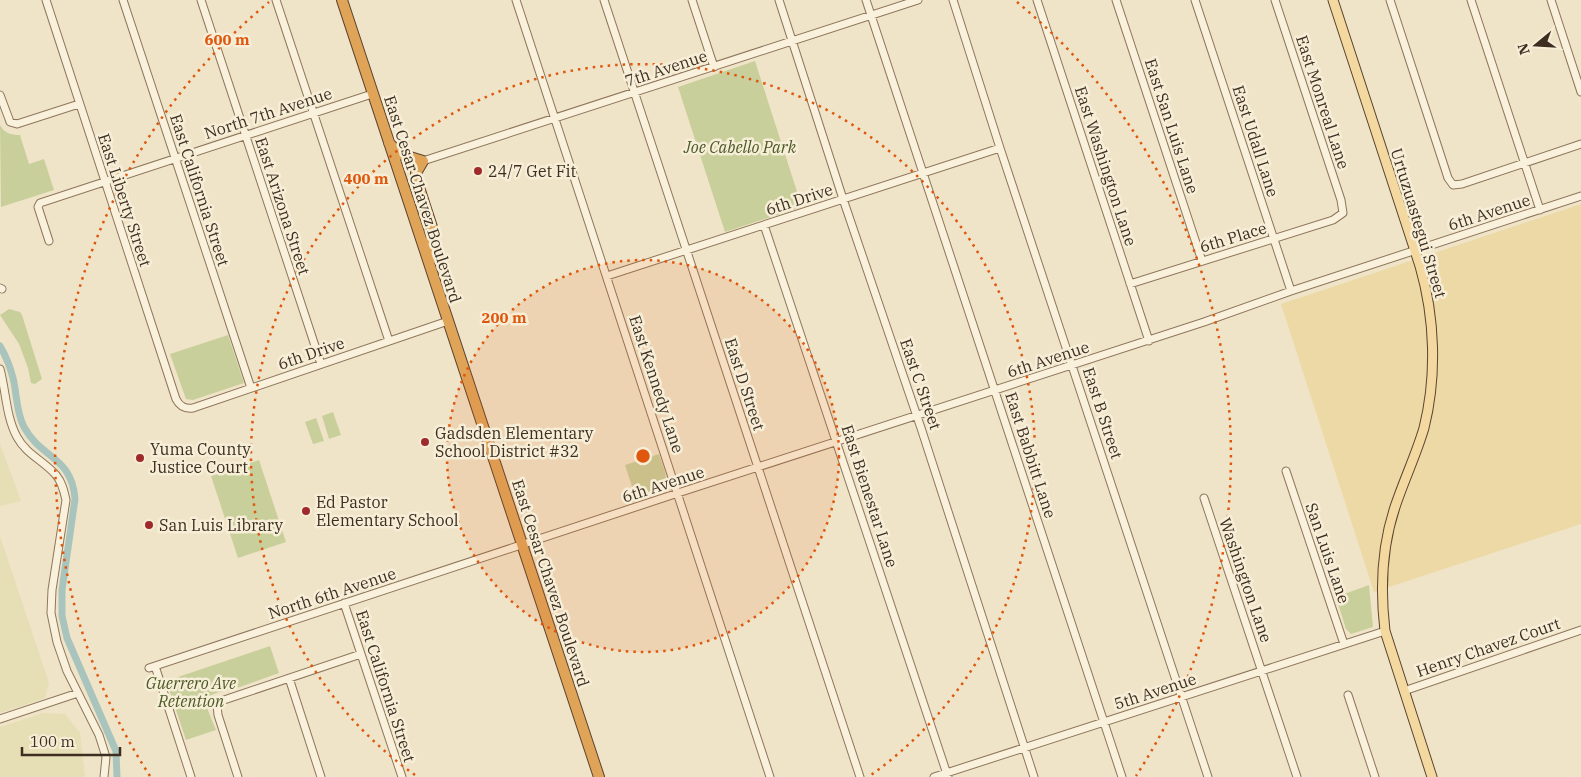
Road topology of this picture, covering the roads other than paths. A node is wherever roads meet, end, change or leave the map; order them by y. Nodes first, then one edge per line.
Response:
1 (46, 0) edge
2 (122, 0) edge
3 (201, 0) edge
4 (276, 0) edge
5 (342, 0) edge
6 (516, 0) edge
7 (604, 0) edge
8 (692, 0) edge
9 (779, 0) edge
10 (866, 0) edge
11 (918, 0) edge
12 (953, 0) edge
13 (1037, 0) edge
14 (1116, 0) edge
15 (1195, 0) edge
16 (1275, 0) edge
17 (1333, 0) edge
18 (1390, 0) edge
19 (1471, 0) edge
20 (1551, 0) edge
21 (871, 15) junction
22 (792, 41) junction
23 (714, 67) junction
24 (634, 92) junction
25 (1581, 92) edge
26 (0, 94) edge
27 (372, 94) junction
28 (79, 104) junction
29 (314, 113) junction
30 (555, 118) junction
31 (245, 136) junction
32 (388, 141) junction
33 (1581, 144) edge
34 (1000, 148) junction
35 (175, 159) junction
36 (423, 161) junction
37 (1524, 163) junction
38 (924, 173) junction
39 (105, 182) junction
40 (1581, 196) edge
41 (844, 199) junction
42 (1540, 210) junction
43 (1343, 213) joint
44 (764, 225) junction
45 (1274, 239) junction
46 (49, 241) dead end
47 (687, 250) junction
48 (1415, 250) junction
49 (1202, 261) junction
50 (430, 267) junction
51 (607, 276) junction
52 (1130, 284) junction
53 (1291, 291) junction
54 (448, 321) junction
55 (1148, 340) junction
56 (389, 342) junction
57 (321, 364) junction
58 (1073, 365) junction
59 (0, 369) edge
60 (252, 388) junction
61 (995, 390) junction
62 (182, 407) joint
63 (917, 416) junction
64 (837, 442) junction
65 (758, 467) junction
66 (1286, 471) dead end
67 (678, 493) junction
68 (1204, 498) dead end
69 (523, 544) junction
70 (344, 603) junction
71 (1581, 630) edge
72 (1385, 631) junction
73 (1344, 644) junction
74 (361, 654) junction
75 (1262, 670) junction
76 (288, 678) junction
77 (1404, 691) junction
78 (78, 693) junction
79 (1348, 695) dead end
80 (1182, 697) junction
81 (0, 719) edge
82 (1104, 722) junction
83 (1024, 747) junction
84 (948, 775) edge
85 (104, 777) edge
86 (191, 777) edge
87 (238, 777) edge
88 (321, 777) edge
89 (402, 777) edge
90 (600, 777) edge
91 (770, 777) edge
92 (860, 777) edge
93 (934, 777) edge
94 (1034, 777) edge
95 (1122, 777) edge
96 (1208, 777) edge
97 (1297, 777) edge
98 (1375, 777) edge
99 (1432, 777) edge

1 - 28 street, East Liberty Street
2 - 35 street, East California Street
3 - 31 street, East Arizona Street
4 - 29 street
5 - 27 highway, East Cesar Chavez Boulevard
6 - 30 street, East Kennedy Lane
7 - 24 street, East D Street
8 - 23 street
9 - 22 street, East C Street
10 - 21 street, East Babbitt Lane
11 - 21 street, 7th Avenue
12 - 34 street, East B Street
13 - 52 street, East Washington Lane
14 - 49 street, East San Luis Lane
15 - 45 street, East Udall Lane
16 - 43 street, East Monreal Lane
17 - 48 main road, Urtuzuastegui Street
18 - 37 street
19 - 37 street
20 - 25 street
21 - 22 street, 7th Avenue
21 - 38 street, East Babbitt Lane
22 - 23 street, 7th Avenue
22 - 41 street, East C Street
23 - 24 street, 7th Avenue
24 - 30 street, 7th Avenue
24 - 47 street, East D Street
26 - 28 street
27 - 29 street, North 7th Avenue
27 - 32 highway, East Cesar Chavez Boulevard
28 - 39 street, East Liberty Street
29 - 31 street, North 7th Avenue
29 - 56 street
30 - 36 street, 7th Avenue
30 - 51 street, East Kennedy Lane
31 - 35 street, North 7th Avenue
31 - 57 street, East Arizona Street
32 - 36 highway
32 - 50 highway, East Cesar Chavez Boulevard
33 - 37 street
34 - 38 street, 6th Drive
34 - 58 street, East B Street
35 - 39 street, North 7th Avenue
35 - 60 street, East California Street
36 - 50 highway
37 - 42 street
38 - 41 street, 6th Drive
38 - 61 street, East Babbitt Lane
39 - 46 street, North 7th Avenue
39 - 62 street, East Liberty Street
40 - 42 street, 6th Avenue
41 - 44 street, 6th Drive
41 - 63 street, East C Street
42 - 48 street, 6th Avenue
43 - 45 street, 6th Place
44 - 47 street, 6th Drive
44 - 64 street, East Bienestar Lane
45 - 49 street, 6th Place
45 - 53 street, East Udall Lane
47 - 51 street, 6th Drive
47 - 65 street, East D Street
48 - 53 street, 6th Avenue
48 - 72 main road, Urtuzuastegui Street
49 - 52 street, 6th Place
50 - 54 highway, East Cesar Chavez Boulevard
51 - 67 street, East Kennedy Lane
52 - 55 street, East Washington Lane
53 - 55 street, 6th Avenue
54 - 56 street, 6th Drive
54 - 69 highway, East Cesar Chavez Boulevard
55 - 58 street, 6th Avenue
56 - 57 street, 6th Drive
57 - 60 street, 6th Drive
58 - 61 street, 6th Avenue
58 - 80 street, East B Street
59 - 78 street
60 - 62 street, 6th Drive
61 - 63 street, 6th Avenue
61 - 82 street, East Babbitt Lane
63 - 64 street, 6th Avenue
63 - 83 street, East C Street
64 - 65 street, 6th Avenue
64 - 84 street, East Bienestar Lane
65 - 67 street, 6th Avenue
65 - 92 street, East D Street
66 - 73 street, San Luis Lane
67 - 69 street, 6th Avenue
67 - 91 street, East Kennedy Lane
68 - 75 street, Washington Lane
69 - 70 street, North 6th Avenue
69 - 90 highway, East Cesar Chavez Boulevard
70 - 74 street, East California Street
70 - 86 street, North 6th Avenue
71 - 77 street, Henry Chavez Court
72 - 73 street, 5th Avenue
72 - 77 main road, Urtuzuastegui Street
73 - 75 street, 5th Avenue
74 - 76 street
74 - 89 street, East California Street
75 - 80 street, 5th Avenue
75 - 97 street
76 - 87 street
76 - 88 street
77 - 99 main road, Urtuzuastegui Street
78 - 81 street
78 - 85 street
79 - 98 street
80 - 82 street, 5th Avenue
80 - 96 street, East B Street
82 - 83 street, 5th Avenue
82 - 95 street, East Babbitt Lane
83 - 84 street, 5th Avenue
83 - 94 street, East C Street
84 - 93 street, 5th Avenue

